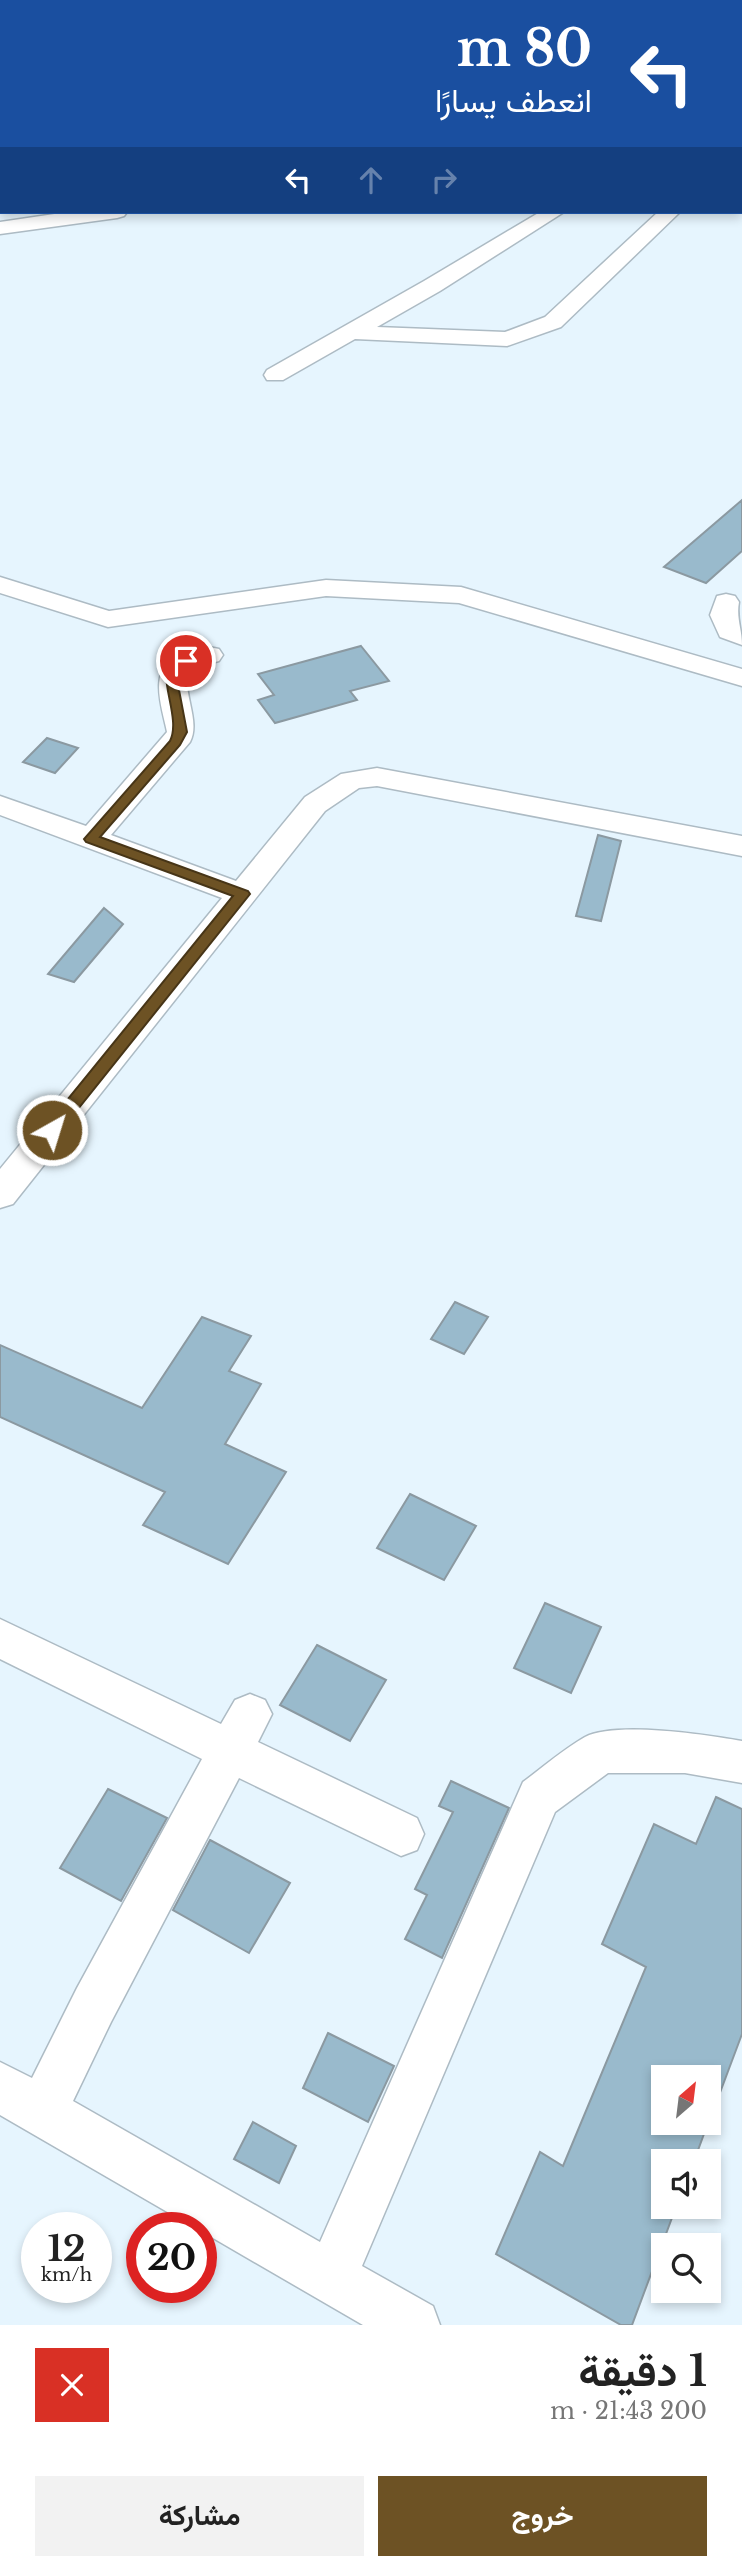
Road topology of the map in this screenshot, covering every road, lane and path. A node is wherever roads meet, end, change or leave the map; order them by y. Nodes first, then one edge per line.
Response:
1 (100, 214) edge
2 (551, 214) edge
3 (668, 214) edge
4 (0, 228) edge
5 (350, 332) junction
6 (275, 375) dead end
7 (0, 585) edge
8 (726, 603) dead end
9 (742, 637) edge
10 (209, 655) dead end
11 (701, 668) junction
12 (742, 678) edge
13 (742, 696) edge
14 (0, 805) edge
15 (91, 839) junction
16 (742, 846) edge
17 (243, 894) junction
18 (0, 1194) edge
19 (0, 1638) edge
20 (240, 1733) junction
21 (742, 1762) edge
22 (401, 1834) dead end
23 (0, 2087) edge
24 (43, 2111) junction
25 (331, 2277) junction
26 (414, 2325) edge

1 - 4 lane
2 - 5 lane
3 - 5 lane
5 - 6 lane
7 - 11 lane
8 - 9 lane
10 - 15 lane
11 - 12 lane
11 - 13 lane
14 - 15 lane
15 - 17 lane
16 - 17 lane
17 - 18 lane
19 - 20 lane
20 - 22 lane
20 - 24 lane
21 - 25 lane
23 - 24 lane
24 - 25 lane
25 - 26 lane

